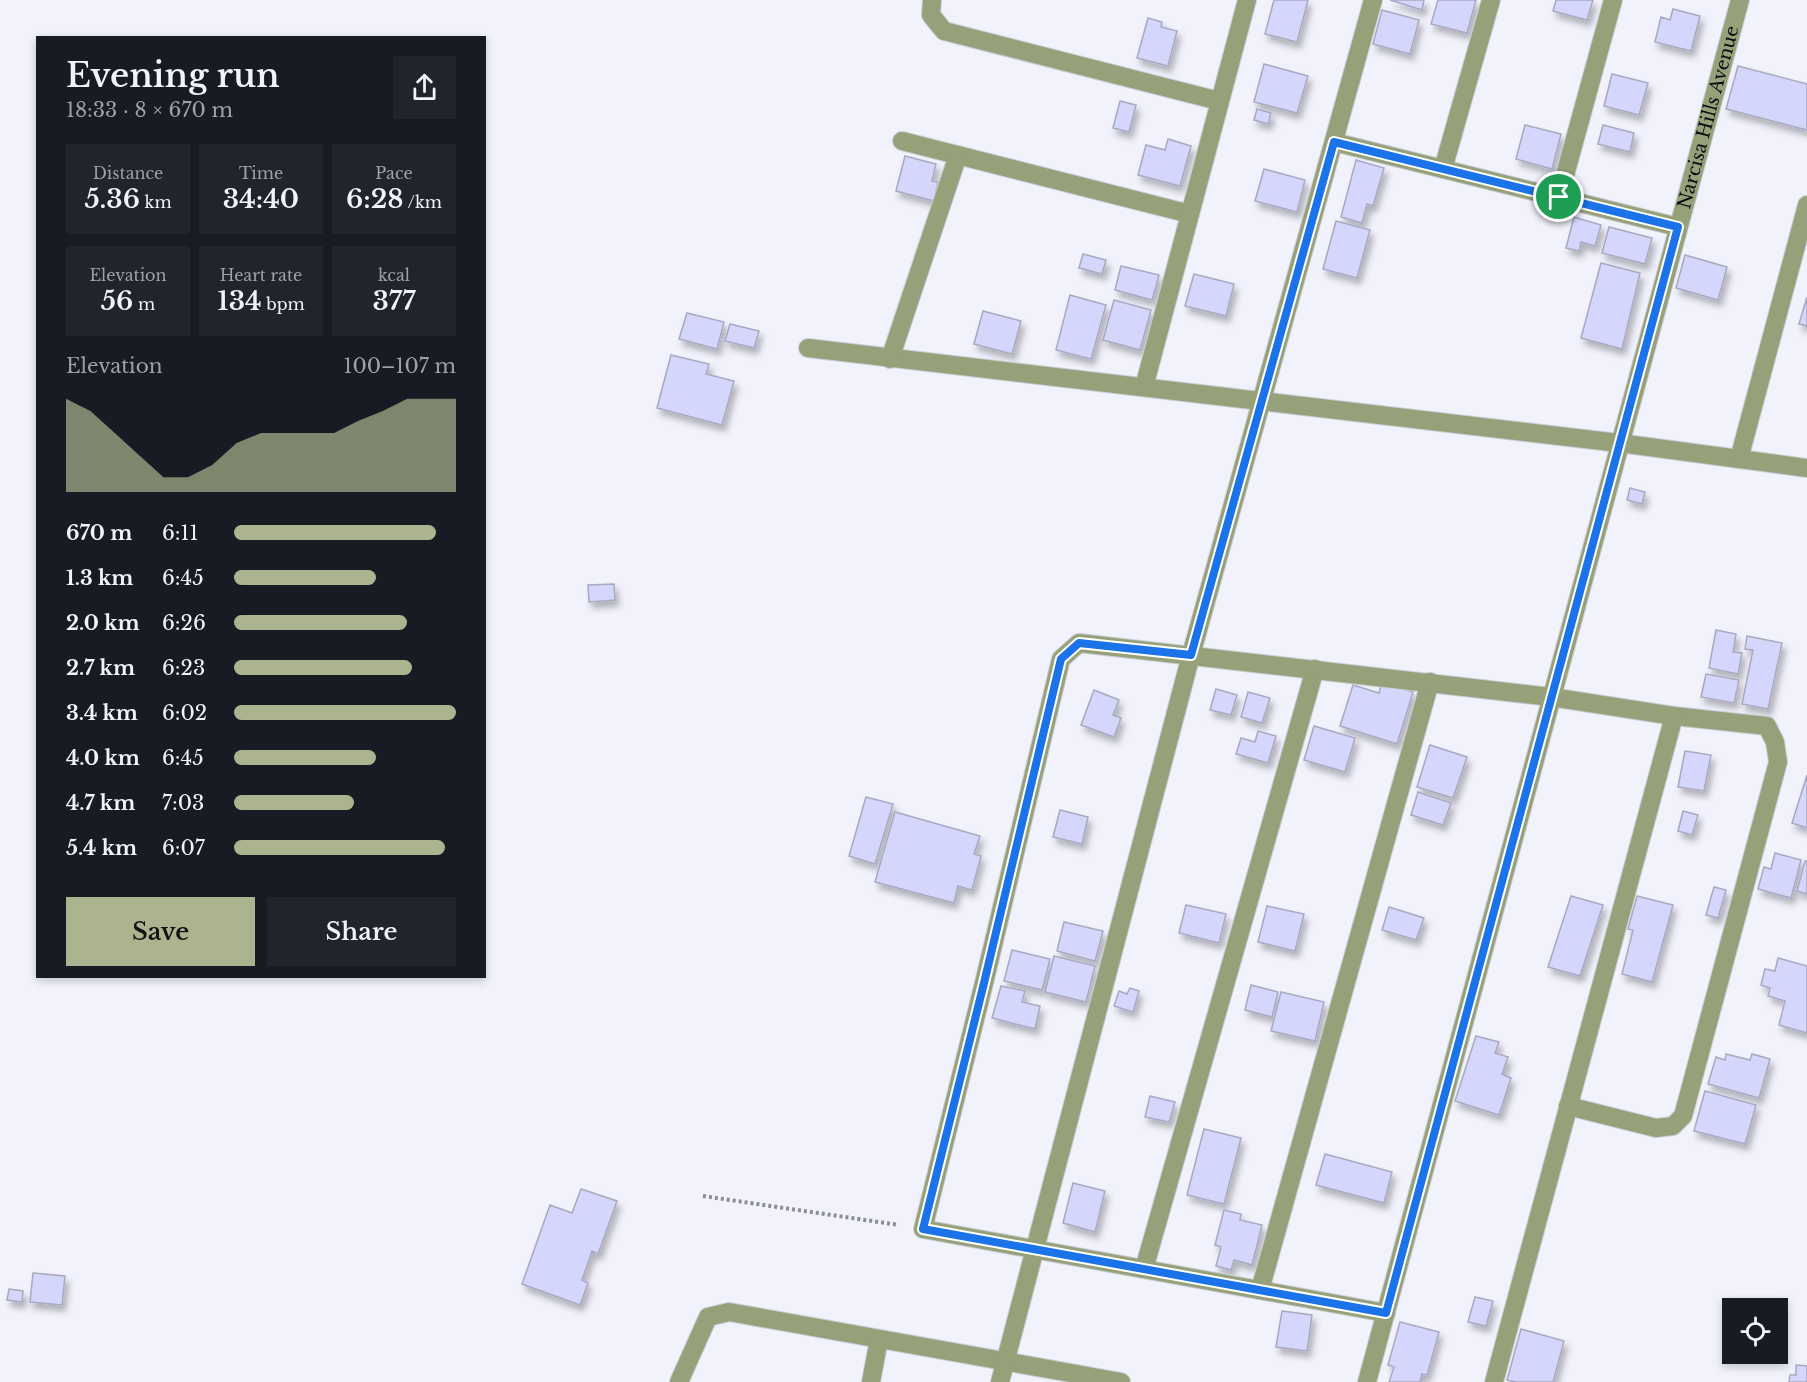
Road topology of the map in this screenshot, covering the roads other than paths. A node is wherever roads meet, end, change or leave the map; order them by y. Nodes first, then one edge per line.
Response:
1 (932, 0) edge
2 (1247, 0) edge
3 (1373, 0) edge
4 (1491, 0) edge
5 (1613, 0) edge
6 (1740, 0) edge
7 (1220, 101) junction
8 (902, 141) dead end
9 (1334, 142) junction
10 (958, 155) junction
11 (1443, 169) junction
12 (1559, 197) junction
13 (1807, 205) edge
14 (1190, 214) junction
15 (1678, 227) junction
16 (808, 348) dead end
17 (890, 359) junction
18 (1144, 387) junction
19 (1263, 400) junction
20 (1619, 443) junction
21 (1739, 459) junction
22 (1807, 468) edge
23 (1191, 655) junction
24 (1315, 669) junction
25 (1431, 682) junction
26 (1551, 697) junction
27 (1674, 716) junction
28 (1568, 1106) junction
29 (1035, 1249) junction
30 (1144, 1269) junction
31 (1260, 1290) junction
32 (1386, 1313) junction
33 (879, 1339) junction
34 (1004, 1361) junction
35 (679, 1382) edge
36 (871, 1382) edge
37 (1000, 1382) edge
38 (1121, 1382) edge
39 (1367, 1382) edge
40 (1494, 1382) edge

1 - 7 street
2 - 7 street
3 - 9 street
4 - 11 street
5 - 12 street
6 - 15 street, Narcisa Hills Avenue
7 - 14 street
8 - 10 street
9 - 11 street
9 - 19 street
10 - 14 street
10 - 17 street
11 - 12 street
12 - 15 street
13 - 21 street
14 - 18 street
15 - 20 street, Narcisa Hills Avenue
16 - 17 street
17 - 18 street
18 - 19 street
19 - 20 street
19 - 23 street
20 - 21 street
20 - 26 street, Narcisa Hills Avenue
21 - 22 street
23 - 24 street
23 - 29 street
23 - 29 street
24 - 25 street
24 - 30 street
25 - 26 street
25 - 31 street
26 - 27 street
26 - 32 street, Narcisa Hills Avenue
27 - 28 street
27 - 28 street
28 - 40 street
29 - 30 street
29 - 34 street
30 - 31 street
31 - 32 street
32 - 39 street, Narcisa Hills Avenue
33 - 34 street
33 - 35 street
33 - 36 street
34 - 37 street
34 - 38 street

